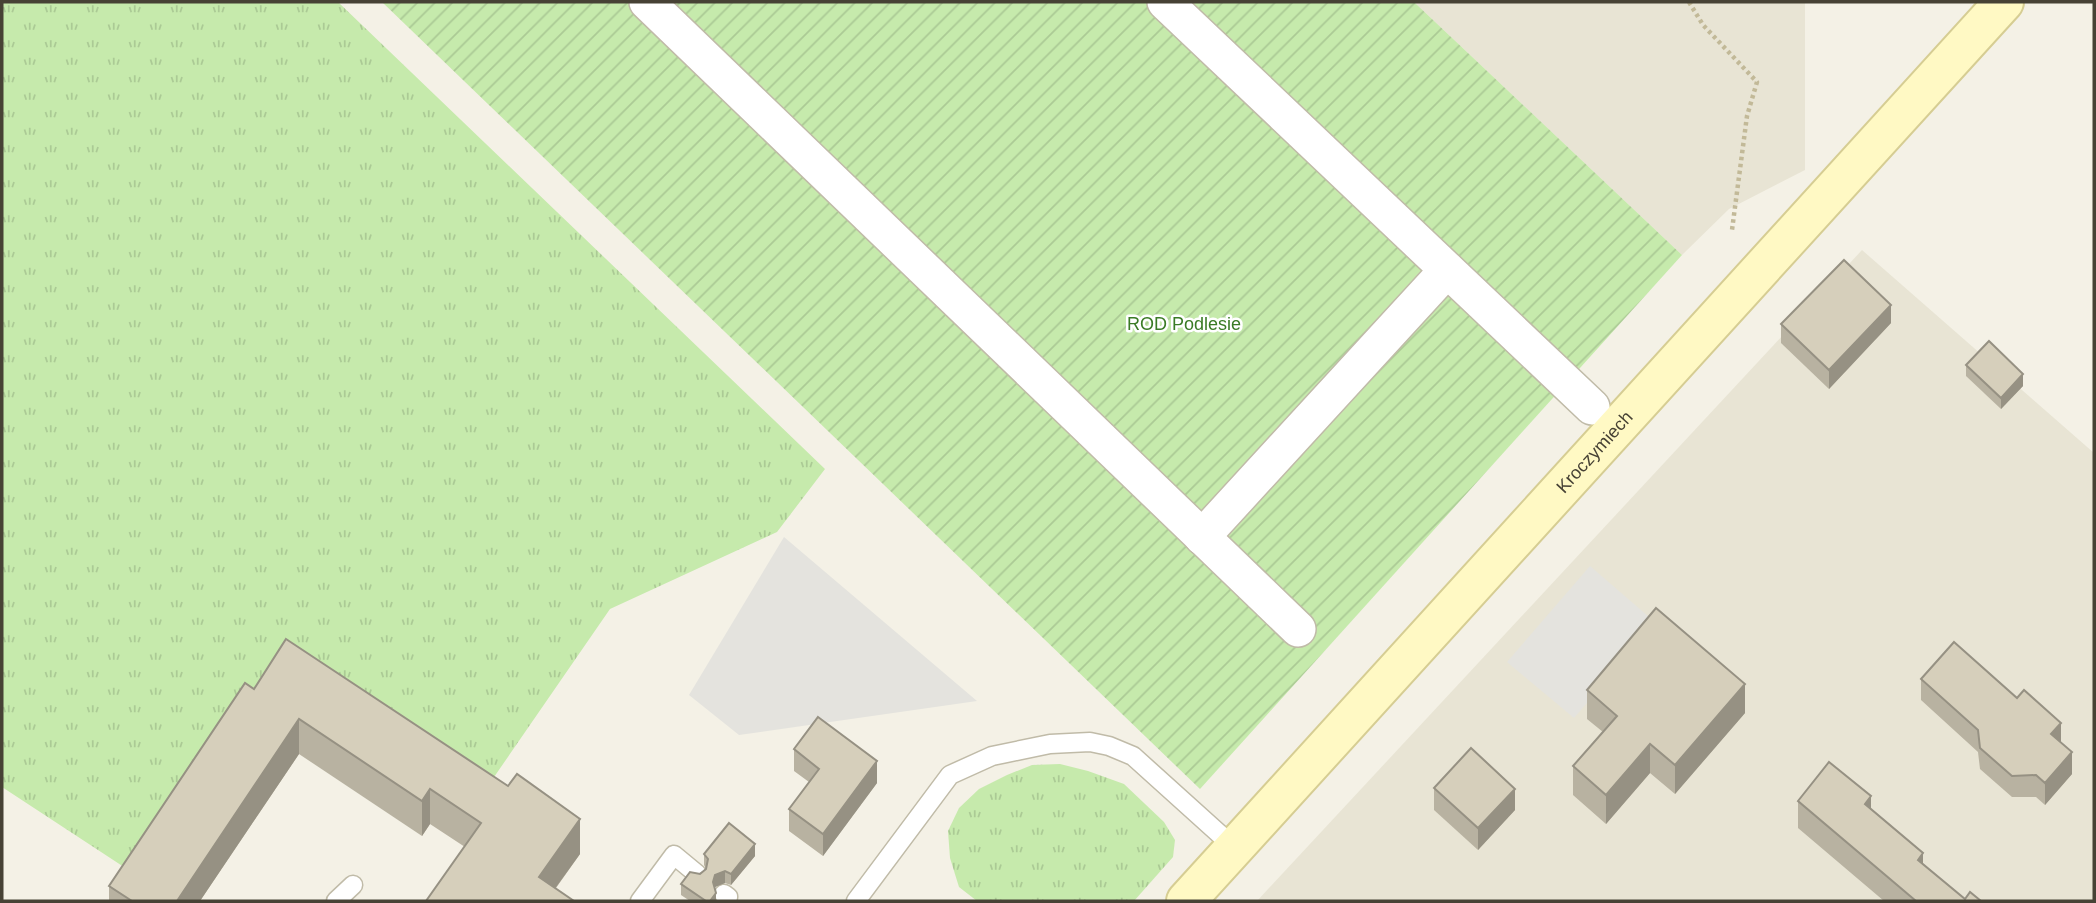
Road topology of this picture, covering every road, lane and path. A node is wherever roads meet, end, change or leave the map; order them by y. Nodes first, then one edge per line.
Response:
1 (646, 2) edge
2 (1165, 2) edge
3 (1689, 2) edge
4 (2004, 2) edge
5 (1732, 230) dead end
6 (1447, 270) junction
7 (1592, 407) dead end
8 (1202, 537) junction
9 (1298, 629) dead end
10 (1235, 848) junction
11 (697, 874) edge
12 (353, 885) dead end
13 (336, 901) edge
14 (640, 901) edge
15 (856, 901) edge
16 (1186, 901) edge

1 - 8 street
2 - 6 street
3 - 5 path
4 - 10 main road, Kroczymiech
6 - 7 street
6 - 8 street
8 - 9 street
10 - 15 lane
10 - 16 main road, Kroczymiech
11 - 14 lane
12 - 13 lane

